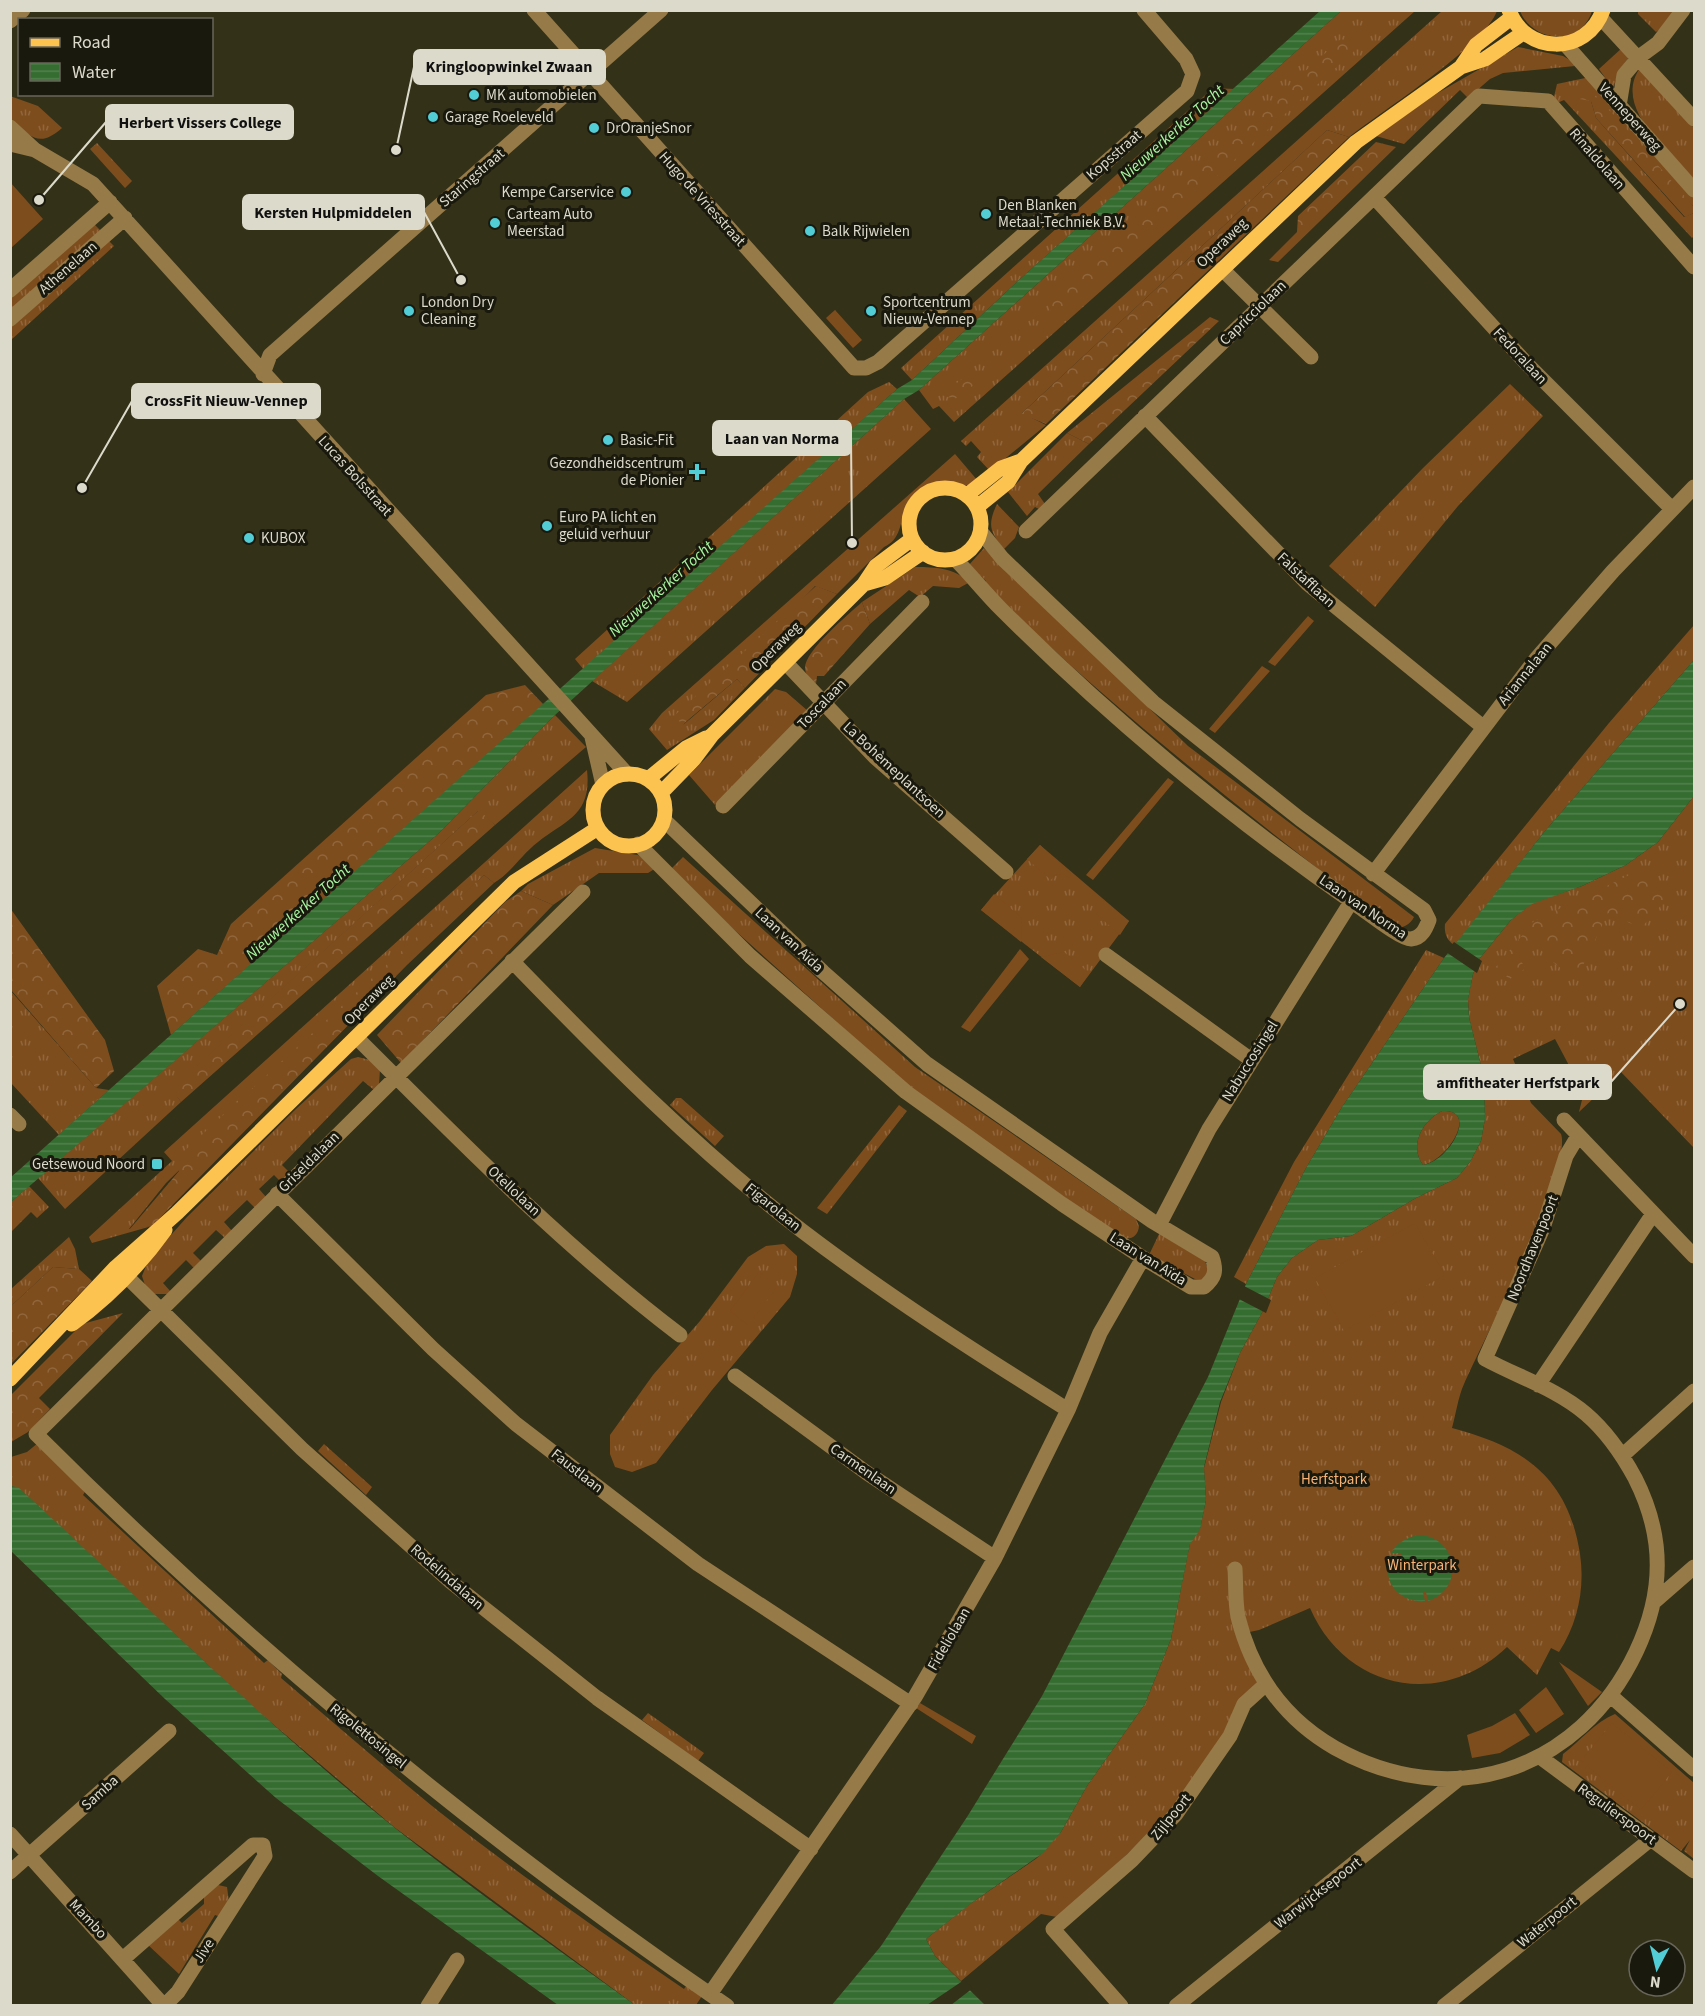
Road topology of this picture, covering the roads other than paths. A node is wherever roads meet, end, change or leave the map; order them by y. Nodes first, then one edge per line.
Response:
1 (22, 10) edge
2 (534, 10) edge
3 (661, 10) edge
4 (1144, 10) edge
5 (1683, 10) edge
6 (1510, 14) edge
7 (1602, 14) edge
8 (10, 21) edge
9 (1523, 33) junction
10 (1566, 45) junction
11 (1639, 57) junction
12 (1461, 67) junction
13 (591, 74) junction
14 (1479, 96) joint
15 (1619, 106) junction
16 (1695, 119) edge
17 (10, 127) edge
18 (10, 144) edge
19 (35, 150) junction
20 (1695, 190) edge
21 (1374, 197) junction
22 (110, 202) junction
23 (125, 218) junction
24 (1695, 267) edge
25 (1222, 269) junction
26 (10, 290) edge
27 (1260, 306) junction
28 (10, 319) edge
29 (1311, 357) dead end
30 (878, 362) joint
31 (262, 374) junction
32 (1145, 416) junction
33 (1021, 461) junction
34 (1695, 487) edge
35 (967, 495) junction
36 (977, 507) junction
37 (1672, 509) junction
38 (1026, 531) dead end
39 (981, 532) junction
40 (912, 539) junction
41 (923, 552) junction
42 (955, 559) junction
43 (864, 584) junction
44 (922, 602) dead end
45 (786, 663) junction
46 (824, 702) junction
47 (1483, 727) junction
48 (712, 735) junction
49 (591, 736) junction
50 (627, 774) junction
51 (648, 779) junction
52 (603, 785) junction
53 (661, 793) junction
54 (723, 806) dead end
55 (664, 820) junction
56 (598, 828) junction
57 (638, 844) junction
58 (1006, 872) dead end
59 (1373, 874) junction
60 (583, 892) dead end
61 (1351, 902) junction
62 (1106, 955) dead end
63 (512, 961) junction
64 (357, 1038) junction
65 (1250, 1059) junction
66 (396, 1077) junction
67 (1564, 1120) dead end
68 (1578, 1136) junction
69 (277, 1194) junction
70 (1653, 1214) junction
71 (1159, 1225) junction
72 (1695, 1256) edge
73 (1143, 1257) junction
74 (121, 1272) junction
75 (158, 1311) junction
76 (680, 1335) dead end
77 (735, 1376) dead end
78 (10, 1379) edge
79 (1538, 1384) junction
80 (1695, 1391) edge
81 (1068, 1410) junction
82 (36, 1434) joint
83 (1623, 1455) junction
84 (995, 1558) junction
85 (1695, 1566) edge
86 (1235, 1569) dead end
87 (1655, 1601) junction
88 (1265, 1685) junction
89 (1611, 1696) junction
90 (911, 1704) junction
91 (169, 1731) dead end
92 (1540, 1757) junction
93 (1695, 1769) edge
94 (1460, 1779) junction
95 (10, 1834) edge
96 (1651, 1839) junction
97 (811, 1849) junction
98 (30, 1856) junction
99 (1695, 1871) edge
100 (10, 1872) edge
101 (219, 1876) junction
102 (240, 1894) junction
103 (124, 1958) junction
104 (458, 1960) dead end
105 (710, 1994) junction
106 (164, 2006) edge
107 (428, 2006) edge
108 (727, 2006) edge
109 (1121, 2006) edge
110 (1176, 2006) edge
111 (1444, 2006) edge

1 - 8 street
2 - 13 street, Hugo de Vriesstraat
3 - 13 street, Staringstraat
4 - 30 street, Kopsstraat
5 - 11 street
6 - 9 main road
6 - 12 main road, Operaweg
7 - 10 main road
7 - 11 street
9 - 10 main road
9 - 12 main road, Operaweg
10 - 15 street, Venneperweg
11 - 15 street
11 - 16 street
12 - 25 main road, Operaweg
13 - 30 street, Hugo de Vriesstraat
13 - 31 street, Staringstraat
14 - 21 street, Capricciolaan
14 - 24 street, Rinaldolaan
15 - 20 street, Venneperweg
17 - 19 street, Lucas Bolsstraat
18 - 19 street, Lucas Bolsstraat
19 - 22 street, Lucas Bolsstraat
21 - 27 street, Capricciolaan
21 - 37 street, Fedoralaan
22 - 23 street, Lucas Bolsstraat
22 - 26 street, Athenelaan
23 - 28 street, Athenelaan
23 - 31 street, Lucas Bolsstraat
25 - 27 street
25 - 33 main road, Operaweg
27 - 29 street
27 - 32 street, Capricciolaan
31 - 49 street, Lucas Bolsstraat
32 - 38 street, Capricciolaan
32 - 47 street, Falstafflaan
33 - 35 main road, Operaweg
33 - 36 main road, Operaweg
34 - 37 street, Ariannalaan
35 - 36 main road
35 - 40 main road
36 - 39 main road
37 - 47 street, Ariannalaan
39 - 42 main road
39 - 59 street, Laan van Norma
40 - 41 main road
40 - 43 main road, Operaweg
41 - 42 main road
41 - 43 main road, Operaweg
42 - 61 street, Laan van Norma
43 - 45 main road, Operaweg
44 - 46 street, Toscalaan
45 - 46 street, La Bohèmeplantsoen
45 - 48 main road, Operaweg
46 - 54 street, Toscalaan
46 - 58 street, La Bohèmeplantsoen
47 - 59 street, Ariannalaan
48 - 51 main road, Operaweg
48 - 53 main road, Operaweg
49 - 50 street, Lucas Bolsstraat
49 - 52 street, Lucas Bolsstraat
50 - 51 main road
50 - 52 main road
51 - 53 main road
52 - 56 main road
53 - 55 main road
55 - 57 main road
55 - 71 street, Laan van Aïda
56 - 57 main road
56 - 64 main road, Operaweg
57 - 73 street, Laan van Aïda
59 - 61 street, Laan van Norma
60 - 63 street, Griseldalaan
61 - 65 street, Nabuccosingel
62 - 65 street
63 - 66 street, Griseldalaan
63 - 81 street, Figarolaan
64 - 66 street, Otellolaan
64 - 74 main road, Operaweg
65 - 71 street, Nabuccosingel
66 - 69 street, Griseldalaan
66 - 76 street, Otellolaan
67 - 68 street
68 - 70 street
68 - 79 street, Noordhavenpoort
69 - 75 street, Griseldalaan
69 - 90 street, Faustlaan
70 - 72 street
70 - 79 street
71 - 73 street, Laan van Aïda
73 - 81 street, Fideliolaan
74 - 75 street, Rodelindalaan
74 - 78 main road, Operaweg
75 - 82 street, Griseldalaan
75 - 97 street, Rodelindalaan
77 - 84 street, Carmenlaan
79 - 83 street
80 - 83 street
81 - 84 street, Fideliolaan
82 - 105 street, Rigolettosingel
83 - 87 street
84 - 90 street, Fideliolaan
85 - 87 street
86 - 88 street
87 - 89 street
88 - 94 street
88 - 109 street, Zijlpoort
89 - 92 street
89 - 93 street
90 - 97 street, Fideliolaan
91 - 98 street, Samba
92 - 94 street
92 - 96 street, Regulierspoort
94 - 110 street, Warwijcksepoort
95 - 98 street, Mambo
96 - 99 street, Regulierspoort
96 - 111 street, Waterpoort
97 - 105 street, Fideliolaan
98 - 100 street, Samba
98 - 103 street, Mambo
101 - 102 street
101 - 102 street, Jive
101 - 103 street, Jive
102 - 106 street, Jive
103 - 106 street, Mambo
104 - 107 street
105 - 108 street, Rigolettosingel

